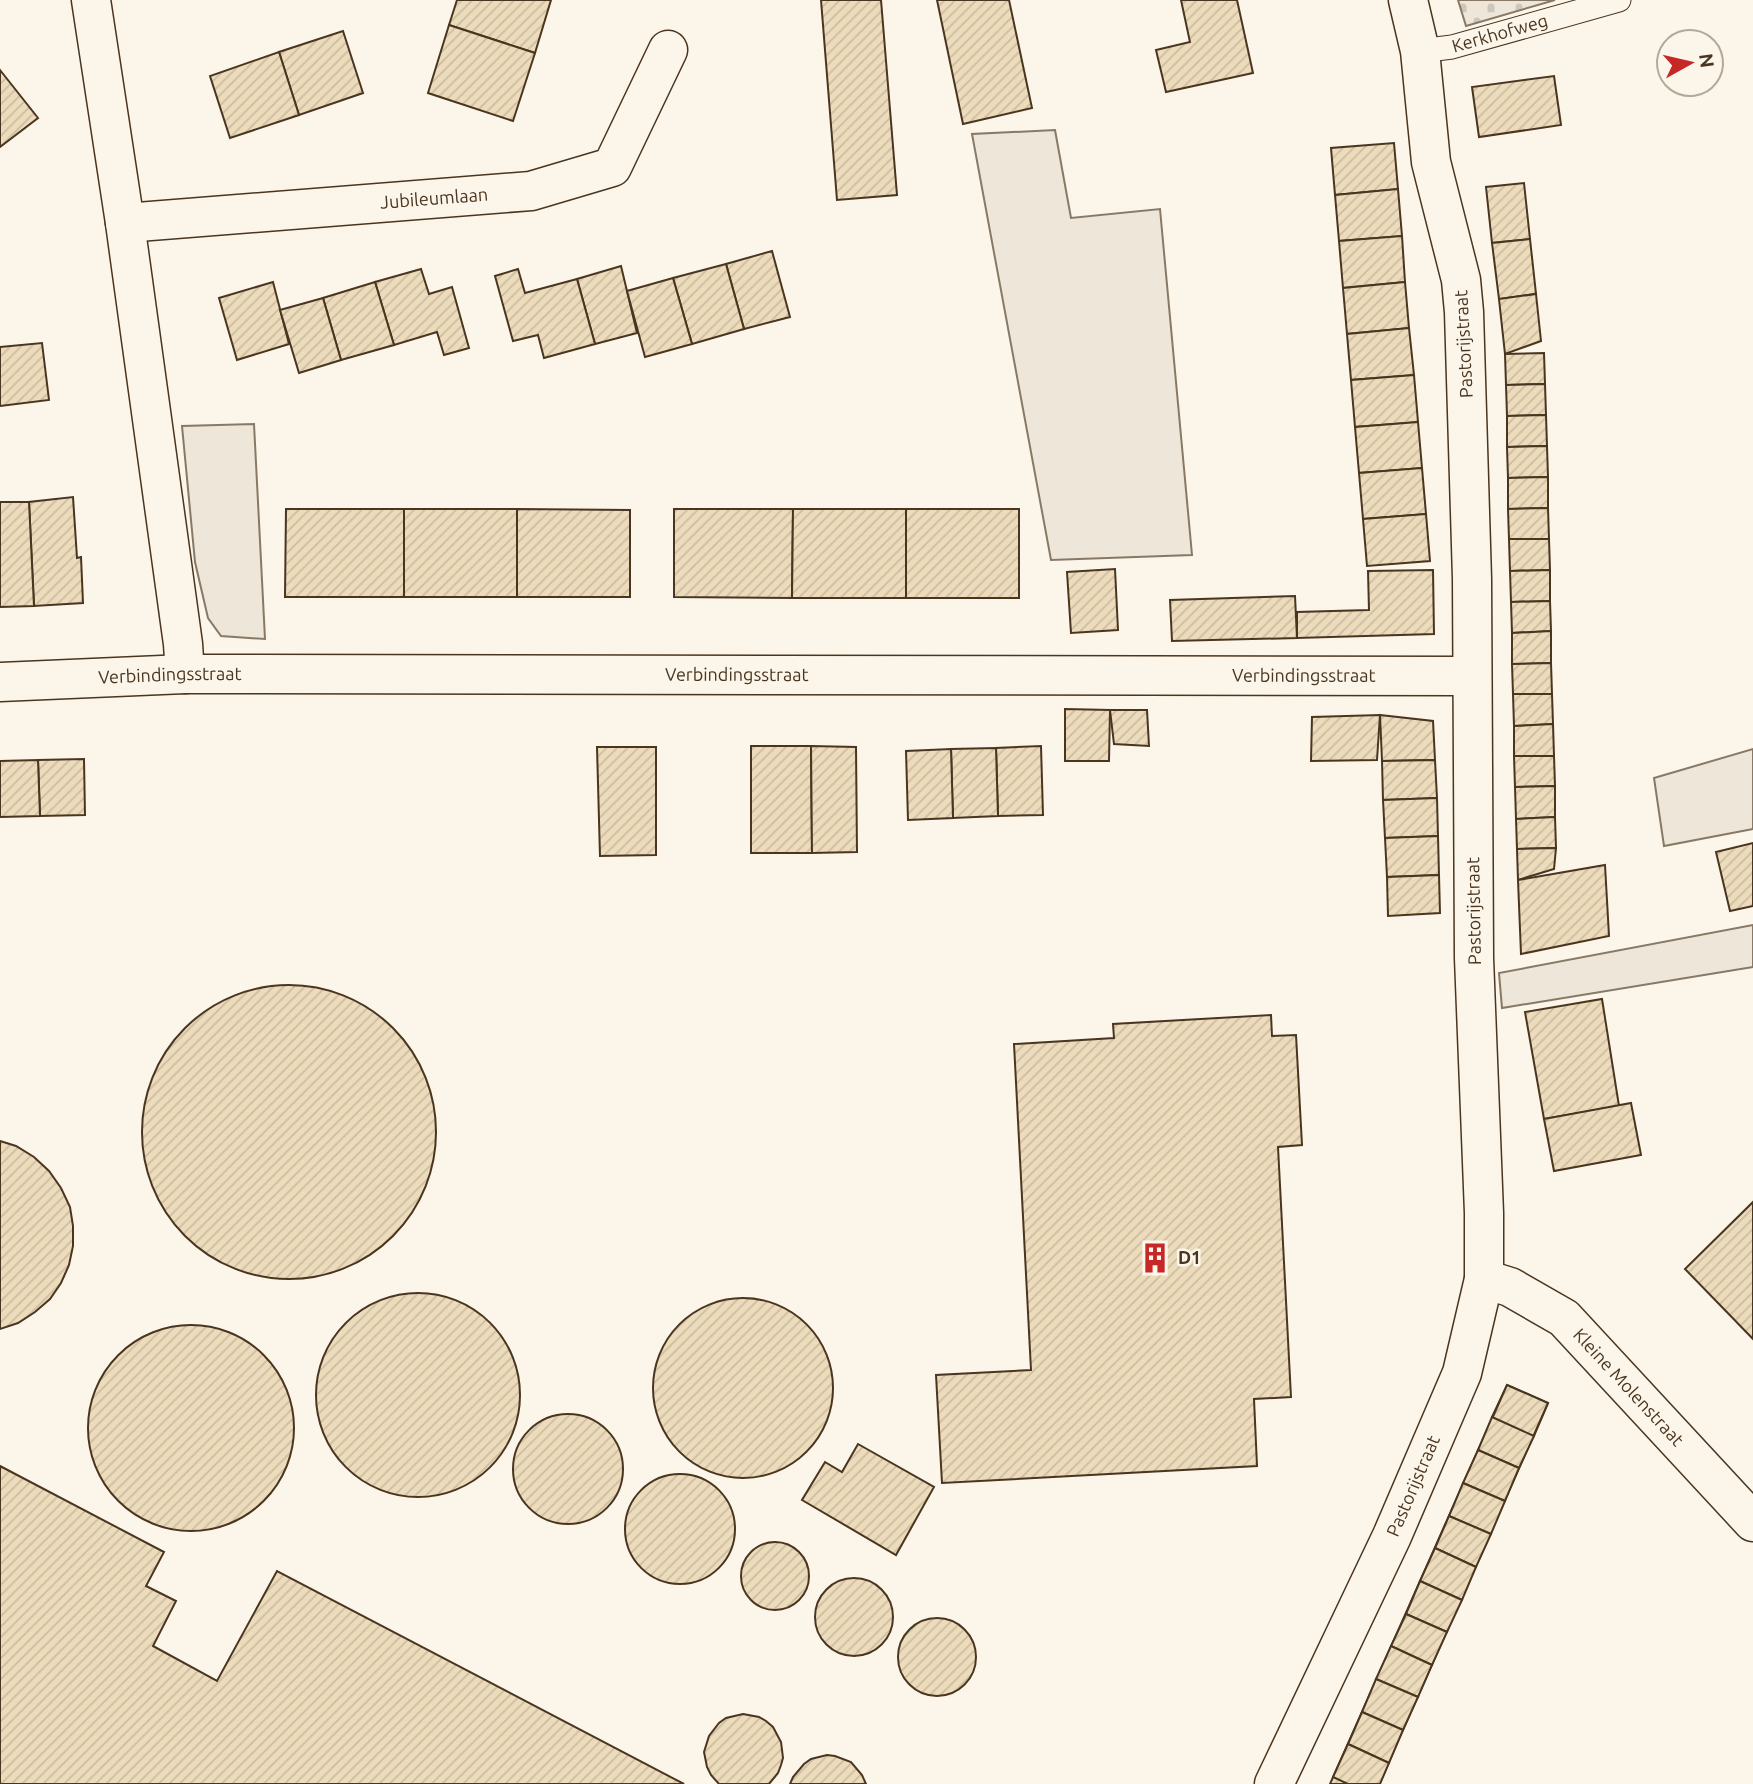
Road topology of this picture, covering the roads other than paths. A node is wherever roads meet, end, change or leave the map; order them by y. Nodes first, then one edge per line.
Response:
1 (91, 0) edge
2 (1408, 0) edge
3 (1619, 0) edge
4 (668, 50) dead end
5 (1420, 51) junction
6 (125, 223) junction
7 (185, 674) junction
8 (1472, 676) junction
9 (0, 682) edge
10 (1485, 1279) junction
11 (1753, 1522) edge
12 (1274, 1784) edge

1 - 6 street
2 - 5 street, Pastorijstraat
3 - 5 lane, Kerkhofweg
4 - 6 street, Jubileumlaan
5 - 8 street, Pastorijstraat
6 - 7 street
7 - 8 street, Verbindingsstraat
7 - 9 street, Verbindingsstraat
8 - 10 street, Pastorijstraat
10 - 11 street, Kleine Molenstraat
10 - 12 street, Pastorijstraat

